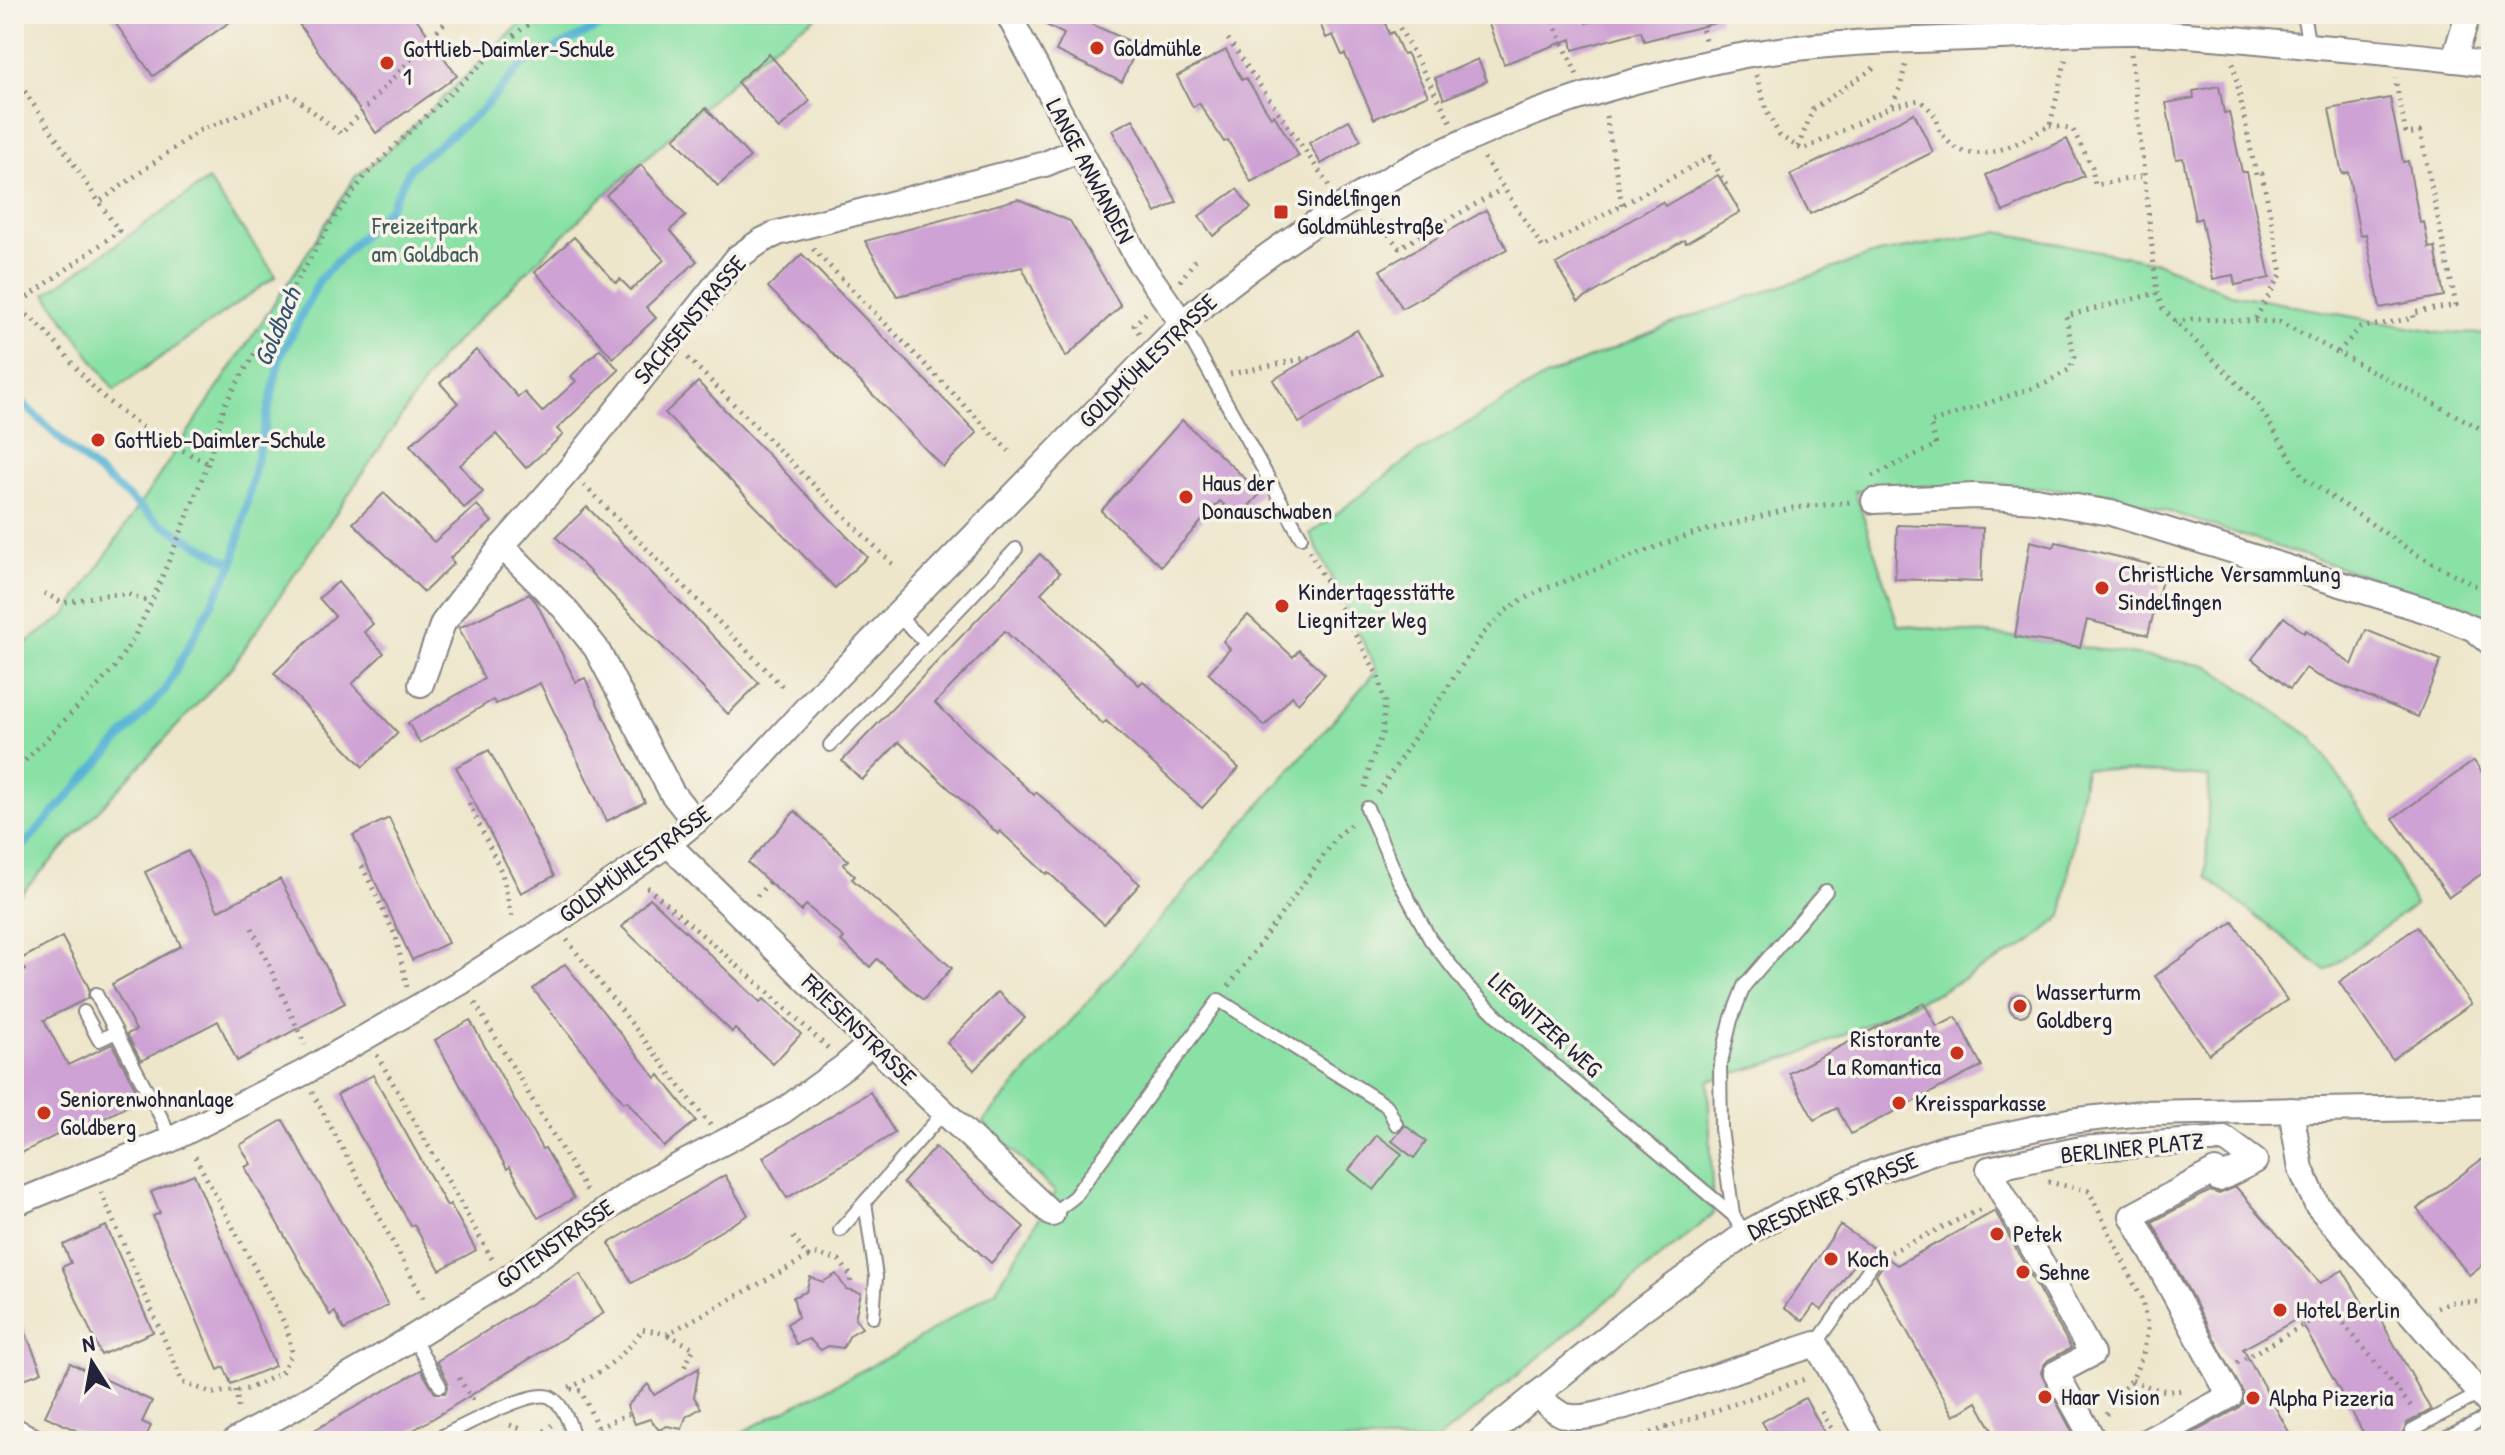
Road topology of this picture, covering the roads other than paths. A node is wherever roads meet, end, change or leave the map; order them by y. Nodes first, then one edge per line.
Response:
1 (1008, 14) edge
2 (2303, 14) edge
3 (2468, 14) edge
4 (2309, 46) junction
5 (2454, 60) junction
6 (2491, 65) edge
7 (1078, 150) junction
8 (1182, 323) junction
9 (1874, 501) road end
10 (1301, 537) road end
11 (502, 546) junction
12 (1016, 549) dead end
13 (897, 615) junction
14 (926, 643) junction
15 (2491, 643) edge
16 (421, 684) dead end
17 (830, 745) dead end
18 (1367, 808) road end
19 (695, 822) junction
20 (668, 844) junction
21 (1826, 891) dead end
22 (96, 994) dead end
23 (84, 1012) dead end
24 (116, 1032) junction
25 (871, 1043) junction
26 (2491, 1107) edge
27 (2291, 1110) junction
28 (944, 1112) junction
29 (1396, 1124) dead end
30 (1980, 1138) junction
31 (181, 1145) junction
32 (1989, 1169) junction
33 (16, 1195) edge
34 (865, 1202) junction
35 (1052, 1214) joint
36 (1739, 1224) junction
37 (840, 1230) dead end
38 (1876, 1259) road end
39 (873, 1317) dead end
40 (413, 1337) junction
41 (1816, 1344) junction
42 (440, 1386) dead end
43 (1537, 1394) junction
44 (2485, 1400) edge
45 (2491, 1415) edge
46 (14, 1430) edge
47 (2412, 1430) dead end
48 (34, 1441) edge
49 (235, 1441) edge
50 (433, 1441) edge
51 (574, 1441) edge
52 (1480, 1441) edge
53 (1871, 1441) edge
54 (2094, 1441) edge
55 (2147, 1441) edge
56 (2439, 1441) edge

1 - 7 street, LANGE ANWANDEN
2 - 4 lane
3 - 5 street
4 - 5 street, GOLDMÜHLESTRASSE
4 - 8 street, GOLDMÜHLESTRASSE
5 - 6 street, GOLDMÜHLESTRASSE
7 - 8 street, LANGE ANWANDEN
7 - 11 street, SACHSENSTRASSE
8 - 10 lane
8 - 13 street, GOLDMÜHLESTRASSE
9 - 15 street
11 - 16 street, SACHSENSTRASSE
11 - 19 street
12 - 14 lane
13 - 14 lane
13 - 19 street, GOLDMÜHLESTRASSE
14 - 17 lane
18 - 36 lane, LIEGNITZER WEG
19 - 20 street, GOLDMÜHLESTRASSE
20 - 25 street, FRIESENSTRASSE
20 - 31 street, GOLDMÜHLESTRASSE
21 - 36 lane
22 - 24 lane
23 - 24 lane
24 - 31 lane
25 - 28 street, FRIESENSTRASSE
25 - 40 street, GOTENSTRASSE
26 - 27 street, DRESDENER STRASSE
27 - 30 street, DRESDENER STRASSE
27 - 44 street
28 - 34 lane
28 - 35 street, FRIESENSTRASSE
29 - 35 lane
30 - 32 lane
30 - 36 street, DRESDENER STRASSE
31 - 33 street, GOLDMÜHLESTRASSE
32 - 54 street
32 - 55 street, BERLINER PLATZ
34 - 37 lane
34 - 39 lane
36 - 43 street, DRESDENER STRASSE
38 - 41 lane
40 - 42 lane
40 - 49 street, GOTENSTRASSE
41 - 43 street
41 - 53 street
43 - 52 street, DRESDENER STRASSE
44 - 47 lane
45 - 56 lane
46 - 48 street
50 - 51 lane

